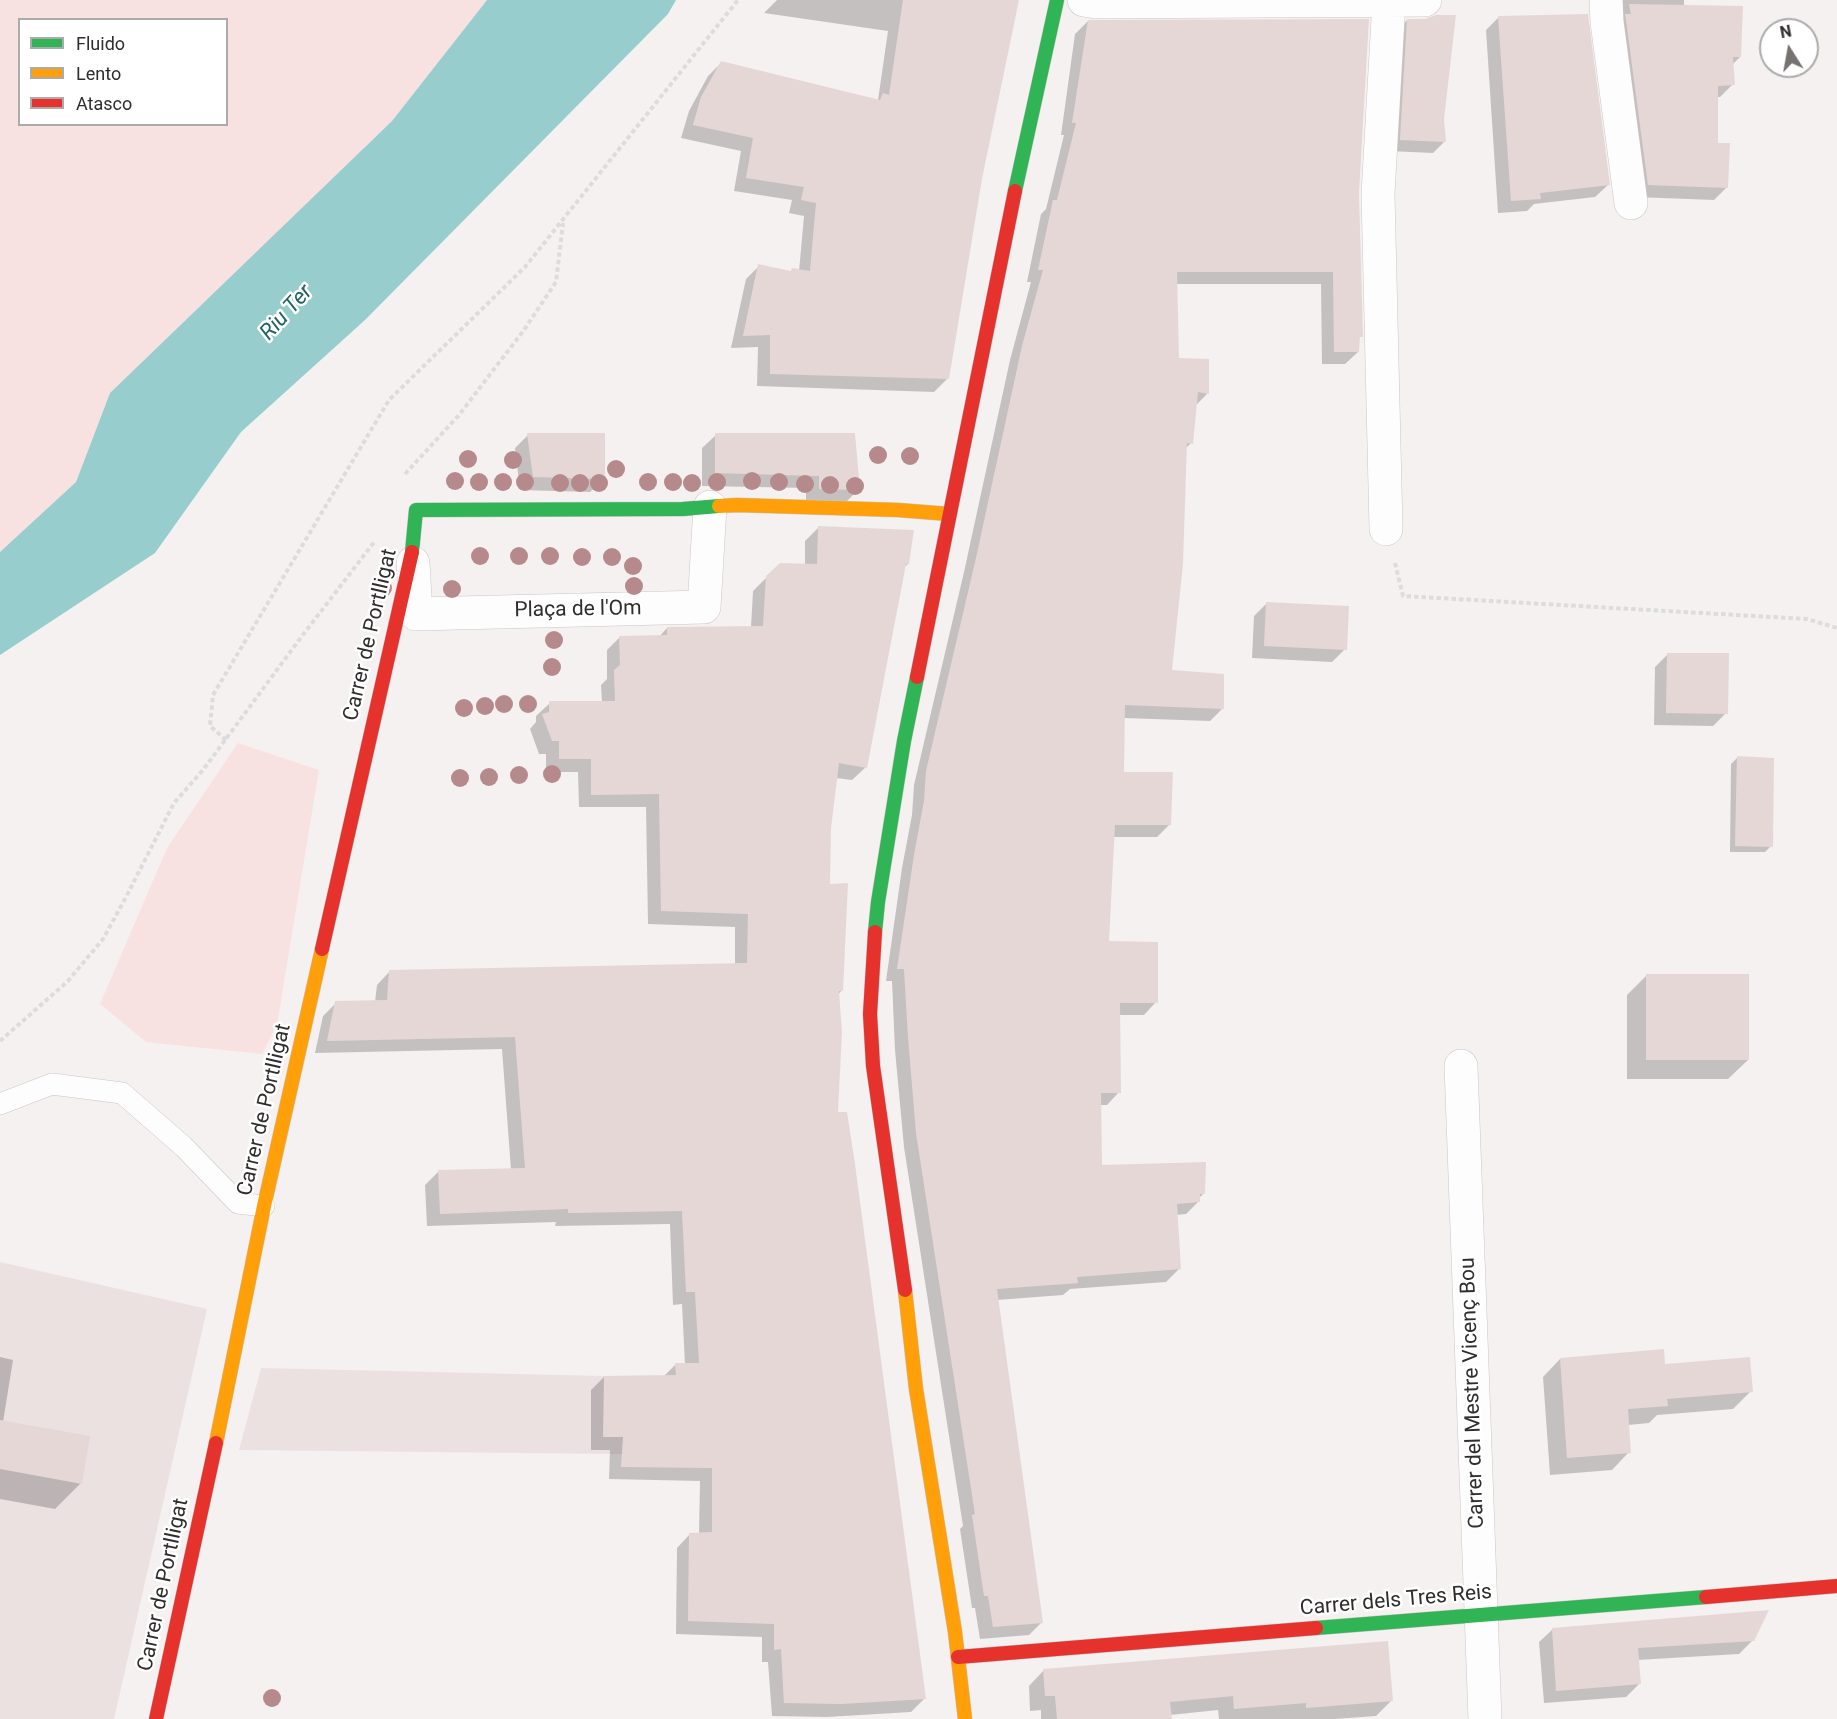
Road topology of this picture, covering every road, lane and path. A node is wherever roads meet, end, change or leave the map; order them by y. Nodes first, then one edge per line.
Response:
1 (738, 0) edge
2 (1057, 0) edge
3 (1084, 0) edge
4 (1425, 0) edge
5 (1606, 0) edge
6 (1389, 1) edge
7 (1631, 203) dead end
8 (563, 220) junction
9 (404, 474) dead end
10 (710, 507) junction
11 (416, 510) junction
12 (950, 514) junction
13 (1386, 529) joint
14 (412, 550) junction
15 (1837, 628) edge
16 (226, 740) junction
17 (0, 1041) edge
18 (1461, 1066) dead end
19 (0, 1104) edge
20 (264, 1206) junction
21 (1837, 1586) edge
22 (1481, 1615) junction
23 (958, 1657) junction
24 (156, 1719) edge
25 (965, 1719) edge
26 (1485, 1719) edge

1 - 8 path
2 - 12 street
3 - 6 street
4 - 6 street
5 - 7 street
6 - 13 street
8 - 9 path
8 - 16 path
10 - 11 street
10 - 12 street
10 - 14 street, Plaça de l'Om
11 - 14 street, Carrer de Portlligat
11 - 16 path
12 - 23 street
13 - 15 path
14 - 20 street, Carrer de Portlligat
16 - 17 path
18 - 22 street, Carrer del Mestre Vicenç Bou
19 - 20 lane
20 - 24 street, Carrer de Portlligat
21 - 22 street, Carrer dels Tres Reis
22 - 23 street, Carrer dels Tres Reis
22 - 26 street, Carrer del Mestre Vicenç Bou
23 - 25 street

